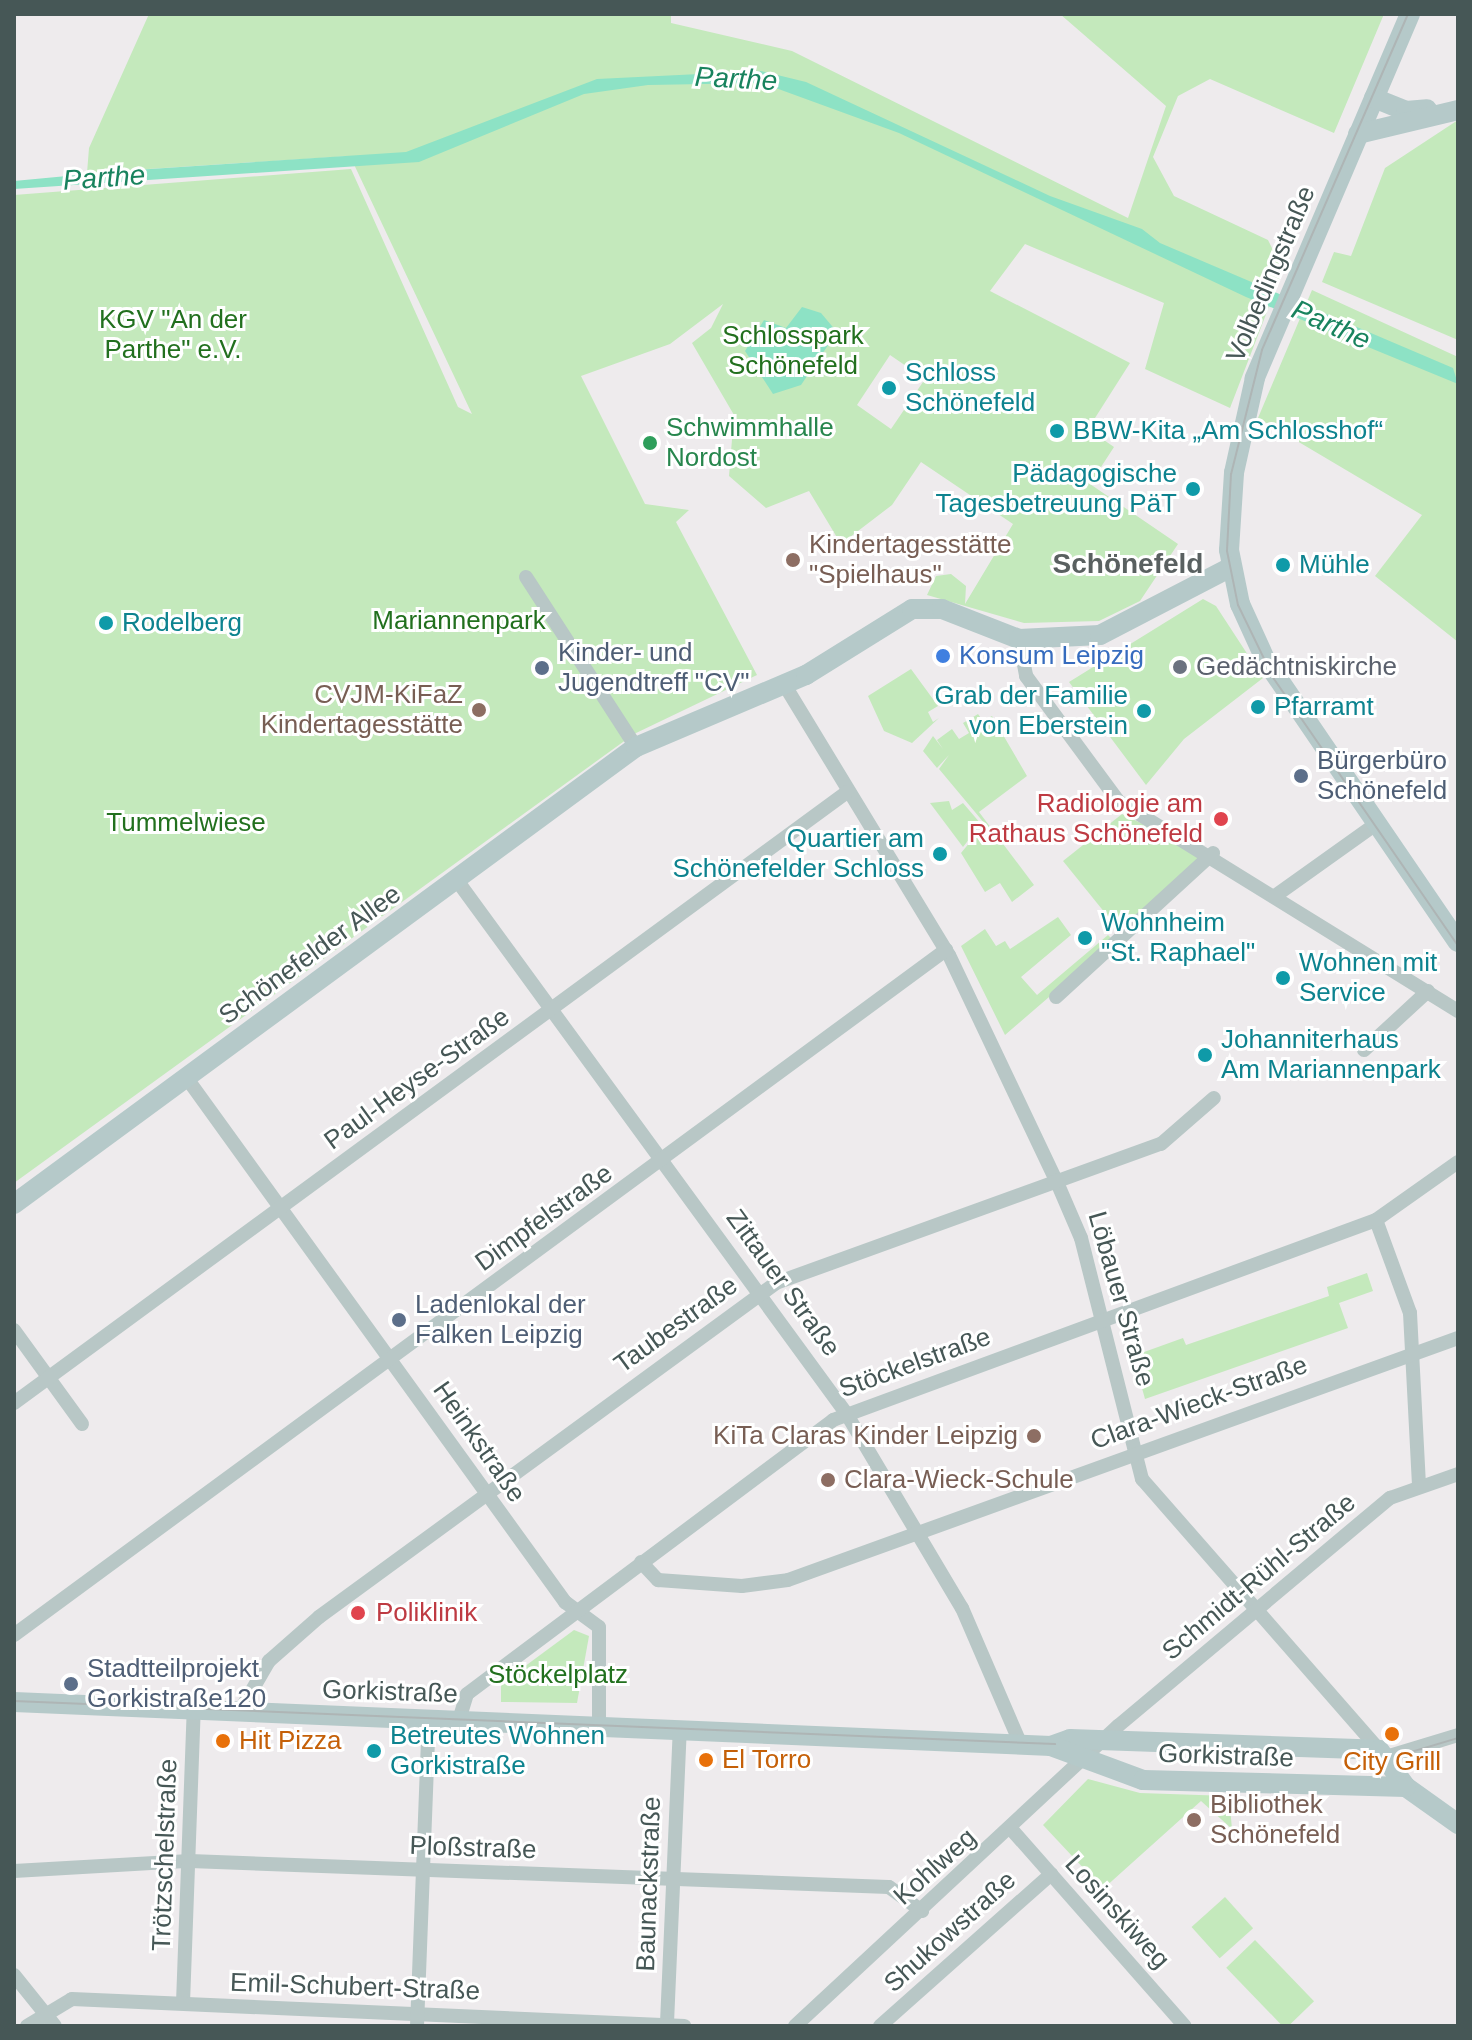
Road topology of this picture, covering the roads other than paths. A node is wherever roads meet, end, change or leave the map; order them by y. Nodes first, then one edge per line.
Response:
1 (1410, 14) edge
2 (1374, 98) junction
3 (1458, 102) edge
4 (1458, 110) edge
5 (1358, 134) junction
6 (1231, 567) junction
7 (526, 577) dead end
8 (1019, 639) junction
9 (784, 684) junction
10 (636, 747) junction
11 (847, 792) junction
12 (1376, 824) junction
13 (1213, 853) junction
14 (456, 879) junction
15 (1275, 896) junction
16 (1458, 942) edge
17 (946, 950) junction
18 (1428, 991) junction
19 (1056, 997) dead end
20 (555, 1007) junction
21 (1458, 1011) edge
22 (1364, 1050) dead end
23 (186, 1077) junction
24 (1214, 1098) dead end
25 (663, 1160) junction
26 (1458, 1162) edge
27 (1056, 1180) junction
28 (14, 1204) edge
29 (281, 1208) junction
30 (1376, 1220) junction
31 (763, 1292) junction
32 (1104, 1320) junction
33 (14, 1330) edge
34 (1458, 1338) edge
35 (1416, 1351) junction
36 (392, 1360) junction
37 (49, 1378) junction
38 (14, 1403) edge
39 (846, 1413) junction
40 (82, 1424) dead end
41 (1136, 1451) junction
42 (1458, 1474) edge
43 (1419, 1484) junction
44 (487, 1495) junction
45 (919, 1531) junction
46 (641, 1562) junction
47 (1256, 1610) junction
48 (577, 1611) junction
49 (14, 1635) edge
50 (14, 1702) edge
51 (194, 1709) junction
52 (240, 1711) junction
53 (429, 1719) junction
54 (459, 1720) junction
55 (599, 1727) junction
56 (680, 1730) junction
57 (1458, 1735) edge
58 (1104, 1740) junction
59 (1021, 1745) junction
60 (1051, 1746) junction
61 (1382, 1753) junction
62 (1085, 1763) junction
63 (1406, 1787) junction
64 (1458, 1824) edge
65 (1012, 1830) junction
66 (190, 1861) junction
67 (14, 1871) edge
68 (423, 1871) junction
69 (1051, 1874) junction
70 (673, 1878) junction
71 (922, 1911) junction
72 (14, 1975) edge
73 (183, 2003) junction
74 (44, 2012) junction
75 (417, 2020) edge
76 (667, 2023) junction
77 (888, 2023) edge
78 (27, 2026) edge
79 (55, 2026) edge
80 (684, 2026) edge
81 (795, 2026) edge
82 (1185, 2026) edge

1 - 2 main road, Volbedingstraße
2 - 3 main road
2 - 5 main road, Volbedingstraße
4 - 5 main road
5 - 6 main road, Volbedingstraße
6 - 8 main road
6 - 12 main road
7 - 10 street
8 - 9 main road, Schönefelder Allee
8 - 13 street
9 - 10 main road, Schönefelder Allee
9 - 11 street, Löbauer Straße
10 - 14 main road, Schönefelder Allee
11 - 17 street, Löbauer Straße
11 - 20 street, Paul-Heyse-Straße
12 - 15 street
12 - 16 main road
13 - 15 street
13 - 19 street
14 - 20 street, Zittauer Straße
14 - 23 main road, Schönefelder Allee
15 - 18 street
17 - 25 street, Dimpfelstraße
17 - 27 street, Löbauer Straße
18 - 21 street
18 - 22 street
20 - 25 street, Zittauer Straße
20 - 29 street, Paul-Heyse-Straße
23 - 28 main road, Schönefelder Allee
23 - 29 street, Heinkstraße
24 - 27 street, Taubestraße
25 - 31 street, Zittauer Straße
25 - 36 street, Dimpfelstraße
26 - 30 street, Stöckelstraße
27 - 31 street, Taubestraße
27 - 32 street, Löbauer Straße
29 - 36 street, Heinkstraße
29 - 37 street, Paul-Heyse-Straße
30 - 32 street, Stöckelstraße
30 - 35 street
31 - 39 street, Zittauer Straße
31 - 44 street, Taubestraße
32 - 39 street, Stöckelstraße
32 - 41 street, Löbauer Straße
33 - 37 street
34 - 35 street, Clara-Wieck-Straße
35 - 41 street, Clara-Wieck-Straße
35 - 43 street
36 - 44 street, Heinkstraße
36 - 49 street, Dimpfelstraße
37 - 38 street, Paul-Heyse-Straße
37 - 40 street
39 - 45 street, Zittauer Straße
39 - 46 street, Stöckelstraße
41 - 45 street, Clara-Wieck-Straße
41 - 47 street, Löbauer Straße
42 - 43 street, Schmidt-Rühl-Straße
43 - 47 street, Schmidt-Rühl-Straße
44 - 48 street, Heinkstraße
44 - 52 street, Taubestraße
45 - 46 street, Clara-Wieck-Straße
45 - 59 street, Zittauer Straße
46 - 48 street, Stöckelstraße
47 - 58 street, Schmidt-Rühl-Straße
47 - 61 street, Löbauer Straße
48 - 54 street, Stöckelstraße
48 - 55 street, Heinkstraße
50 - 51 main road, Gorkistraße
51 - 52 main road, Gorkistraße
51 - 66 street, Trötzschelstraße
52 - 53 main road, Gorkistraße
53 - 54 main road, Gorkistraße
53 - 68 street
54 - 55 main road, Gorkistraße
55 - 56 main road, Gorkistraße
56 - 59 main road, Gorkistraße
56 - 70 street, Baunackstraße
57 - 61 street, Gorkistraße
58 - 60 main road, Gorkistraße
58 - 61 main road, Gorkistraße
58 - 62 street, Kohlweg
59 - 60 main road, Gorkistraße
60 - 62 main road, Gorkistraße
61 - 63 main road, Löbauer Straße
62 - 63 main road, Gorkistraße
62 - 65 street, Kohlweg
63 - 64 main road, Löbauer Straße
65 - 69 street, Losinskiweg
65 - 71 street, Kohlweg
66 - 67 street, Ploßstraße
66 - 68 street, Ploßstraße
66 - 73 street, Trötzschelstraße
68 - 70 street, Ploßstraße
68 - 75 street
69 - 77 street, Shukowstraße
69 - 82 street, Losinskiweg
70 - 71 street, Ploßstraße
70 - 76 street, Baunackstraße
71 - 81 street, Kohlweg
72 - 74 street
73 - 74 street, Emil-Schubert-Straße
73 - 75 street, Emil-Schubert-Straße
74 - 78 street
74 - 79 street
75 - 76 street, Emil-Schubert-Straße
76 - 80 street

